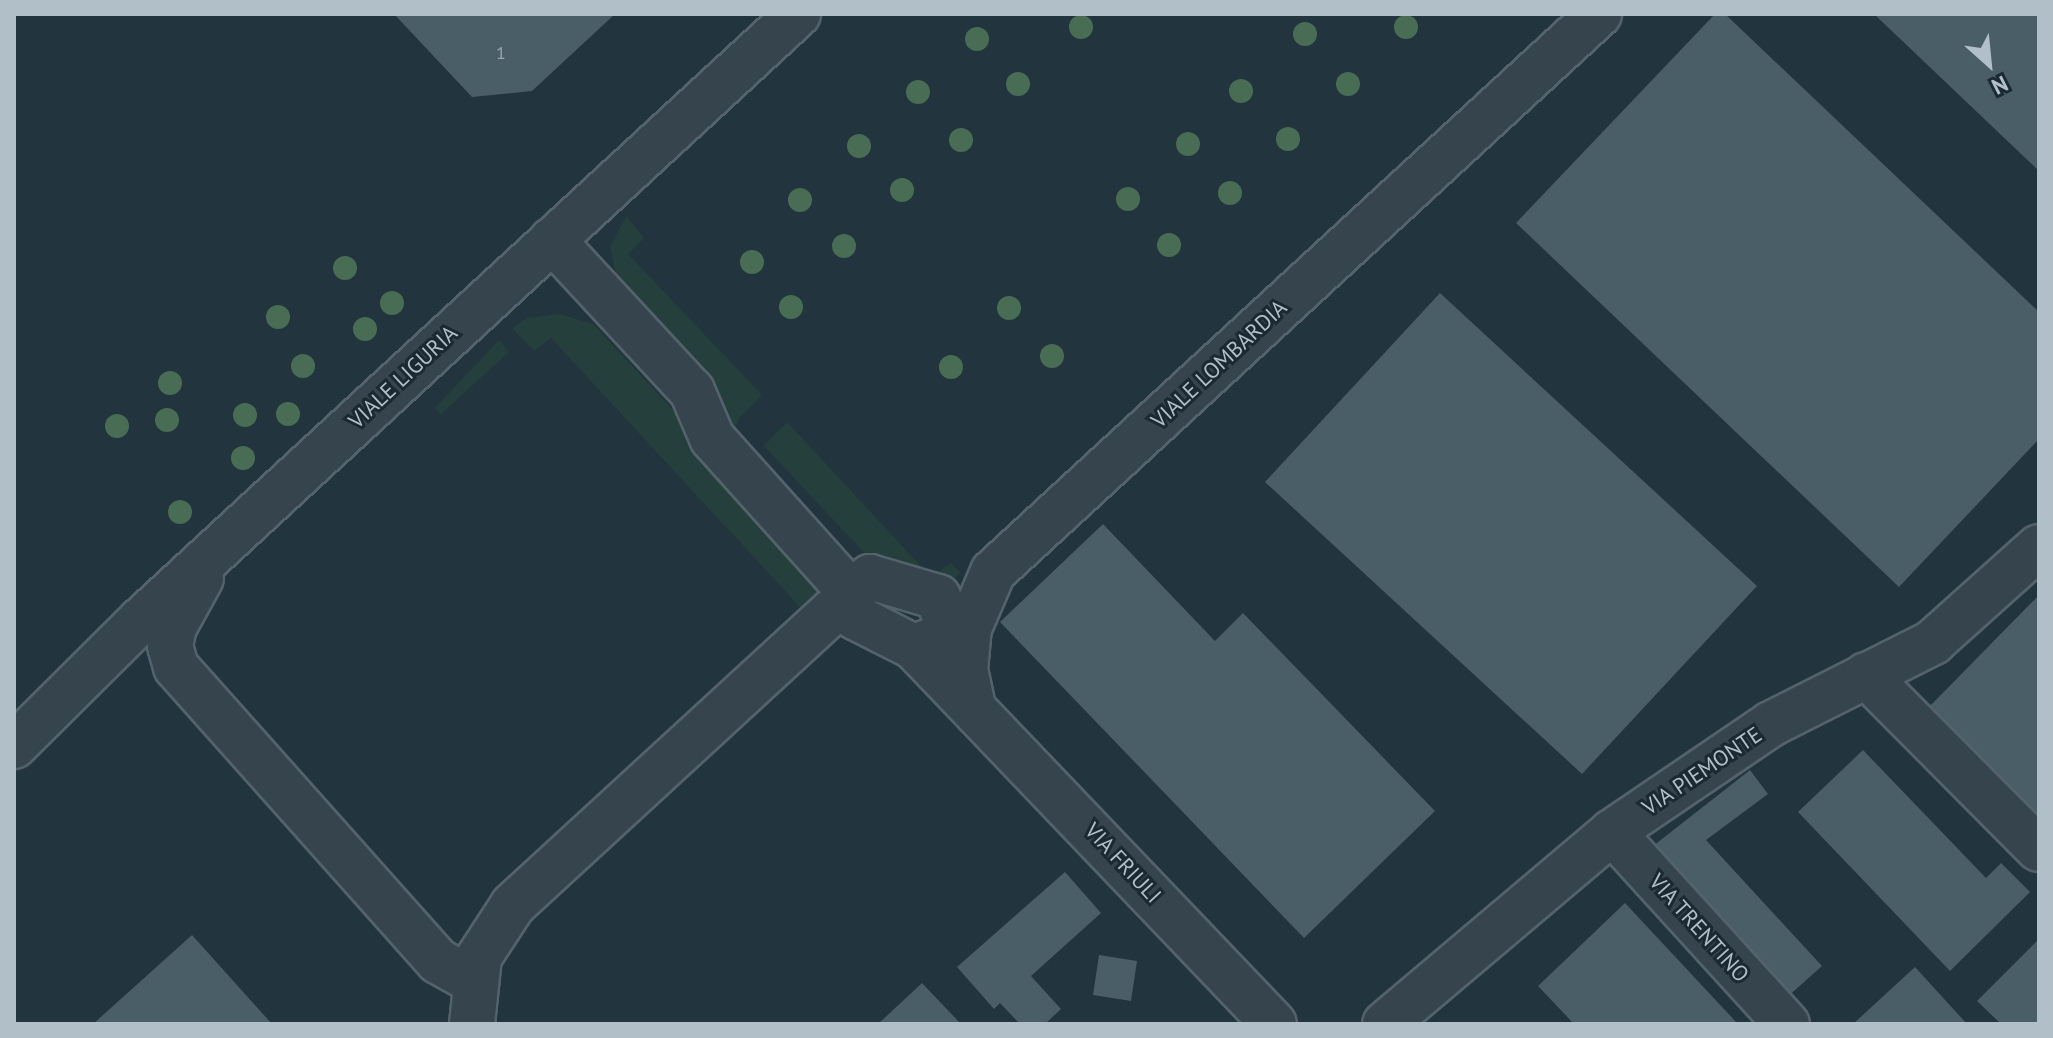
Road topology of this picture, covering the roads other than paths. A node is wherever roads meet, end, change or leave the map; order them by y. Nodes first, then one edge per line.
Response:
1 (798, 14) edge
2 (1599, 14) edge
3 (552, 240) junction
4 (2039, 547) edge
5 (215, 551) junction
6 (850, 599) junction
7 (944, 627) junction
8 (1866, 675) junction
9 (972, 702) junction
10 (14, 746) edge
11 (1612, 832) junction
12 (2039, 849) edge
13 (474, 1003) edge
14 (1274, 1024) edge
15 (1385, 1024) edge
16 (1787, 1024) edge

1 - 3 street, VIALE LIGURIA
2 - 7 street, VIALE LOMBARDIA
3 - 5 street, VIALE LIGURIA
3 - 6 street
4 - 8 street, VIA PIEMONTE
5 - 10 street, VIALE LIGURIA
5 - 13 street
6 - 7 street, VIA FRIULI
6 - 13 street
7 - 9 street, VIA FRIULI
7 - 9 street, VIALE LOMBARDIA
8 - 11 street, VIA PIEMONTE
8 - 12 street
9 - 14 street, VIA FRIULI
11 - 15 street, VIA PIEMONTE
11 - 16 street, VIA TRENTINO

